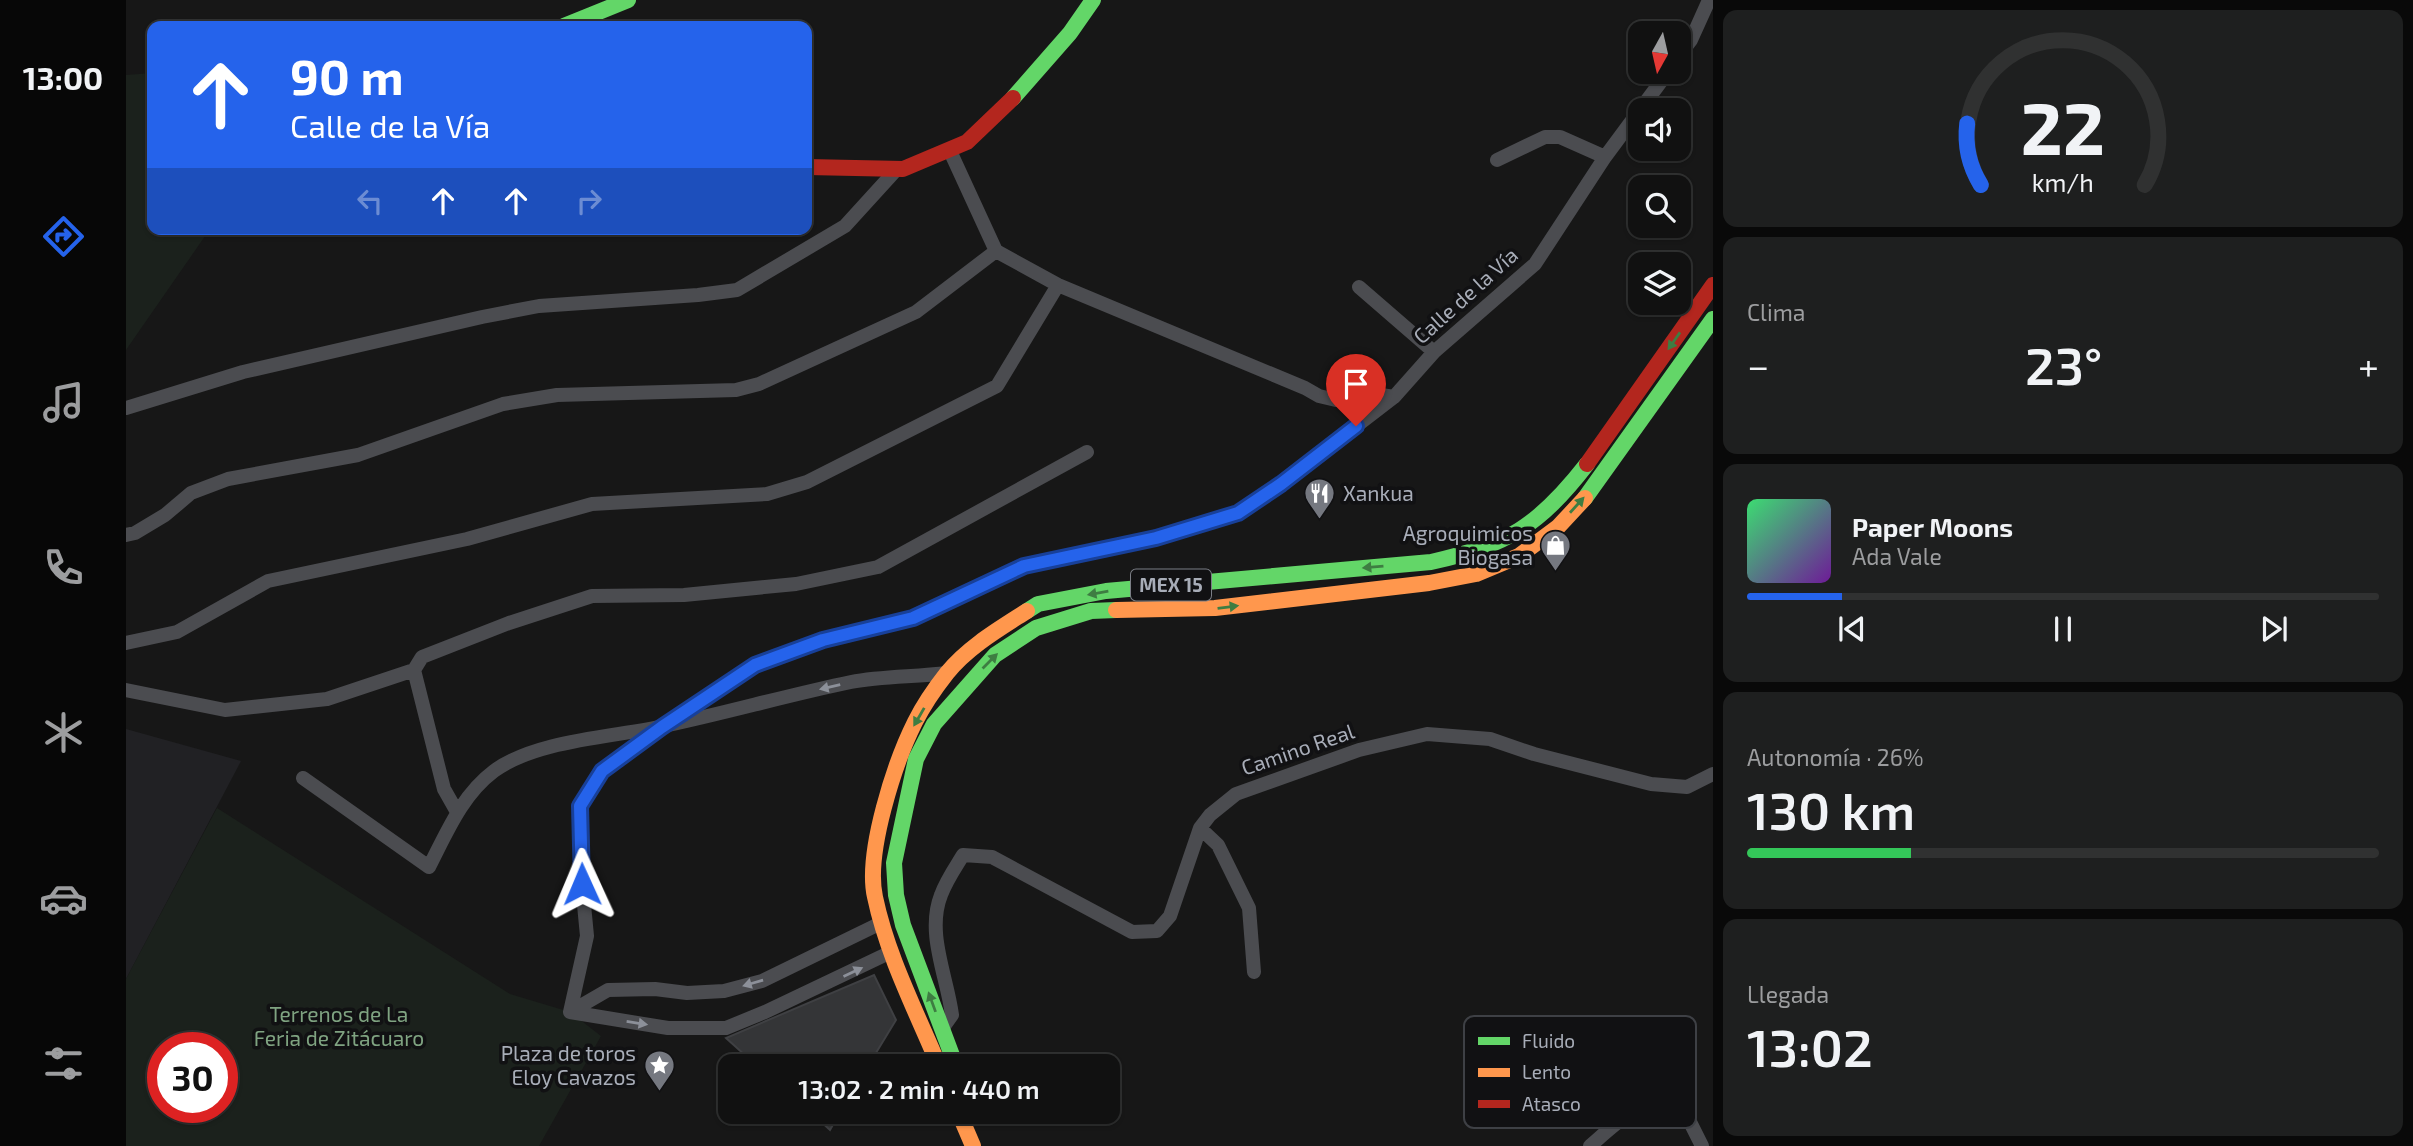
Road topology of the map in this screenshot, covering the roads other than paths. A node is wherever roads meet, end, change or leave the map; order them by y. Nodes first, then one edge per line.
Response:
1 (628, 0) edge
2 (1093, 0) edge
3 (1709, 0) edge
4 (576, 21) edge
5 (1691, 40) edge
6 (1659, 84) edge
7 (950, 151) junction
8 (1605, 157) junction
9 (1497, 160) dead end
10 (812, 167) edge
11 (896, 170) junction
12 (996, 251) junction
13 (1058, 285) junction
14 (1713, 285) edge
15 (1359, 286) dead end
16 (1713, 319) edge
17 (1434, 352) junction
18 (1394, 397) junction
19 (126, 408) edge
20 (1087, 452) dead end
21 (126, 535) edge
22 (126, 643) edge
23 (414, 670) junction
24 (947, 673) junction
25 (126, 690) edge
26 (662, 727) junction
27 (1713, 774) edge
28 (303, 778) dead end
29 (1687, 787) junction
30 (1713, 787) edge
31 (457, 812) junction
32 (1200, 828) junction
33 (881, 923) junction
34 (891, 952) junction
35 (1254, 972) dead end
36 (570, 1012) junction
37 (942, 1029) junction
38 (934, 1054) edge
39 (951, 1054) edge
40 (964, 1124) edge
41 (979, 1124) edge
42 (1611, 1128) edge
43 (1693, 1128) edge
44 (973, 1146) edge
45 (988, 1146) edge
46 (1590, 1146) edge
47 (1702, 1146) edge

1 - 4 main road
2 - 7 main road
3 - 5 street
6 - 8 street, Calle de la Vía
7 - 11 main road
7 - 12 street
8 - 9 street
8 - 17 street, Calle de la Vía
10 - 11 main road
11 - 19 street
12 - 13 street
12 - 21 street
13 - 18 street
13 - 22 street
14 -> 24 main road, MEX 15
15 - 17 street
37 -> 16 main road, MEX 15
17 - 18 street, Calle de la Vía
18 - 26 street, Calle de la Vía
20 - 23 street
23 - 25 street
23 - 31 street
24 -> 26 street
24 -> 33 main road, MEX 15
26 - 31 street
26 - 36 street, Calle de la Vía
27 - 29 street
28 - 31 street
29 - 30 street, Camino Real
29 - 32 street, Camino Real
32 - 35 street
32 - 37 street, Camino Real
33 - 34 main road, MEX 15
33 -> 36 street
36 -> 34 street
34 - 38 main road, MEX 15
37 - 39 main road, MEX 15
40 - 44 main road
41 - 45 main road
42 - 46 street
43 - 47 street

